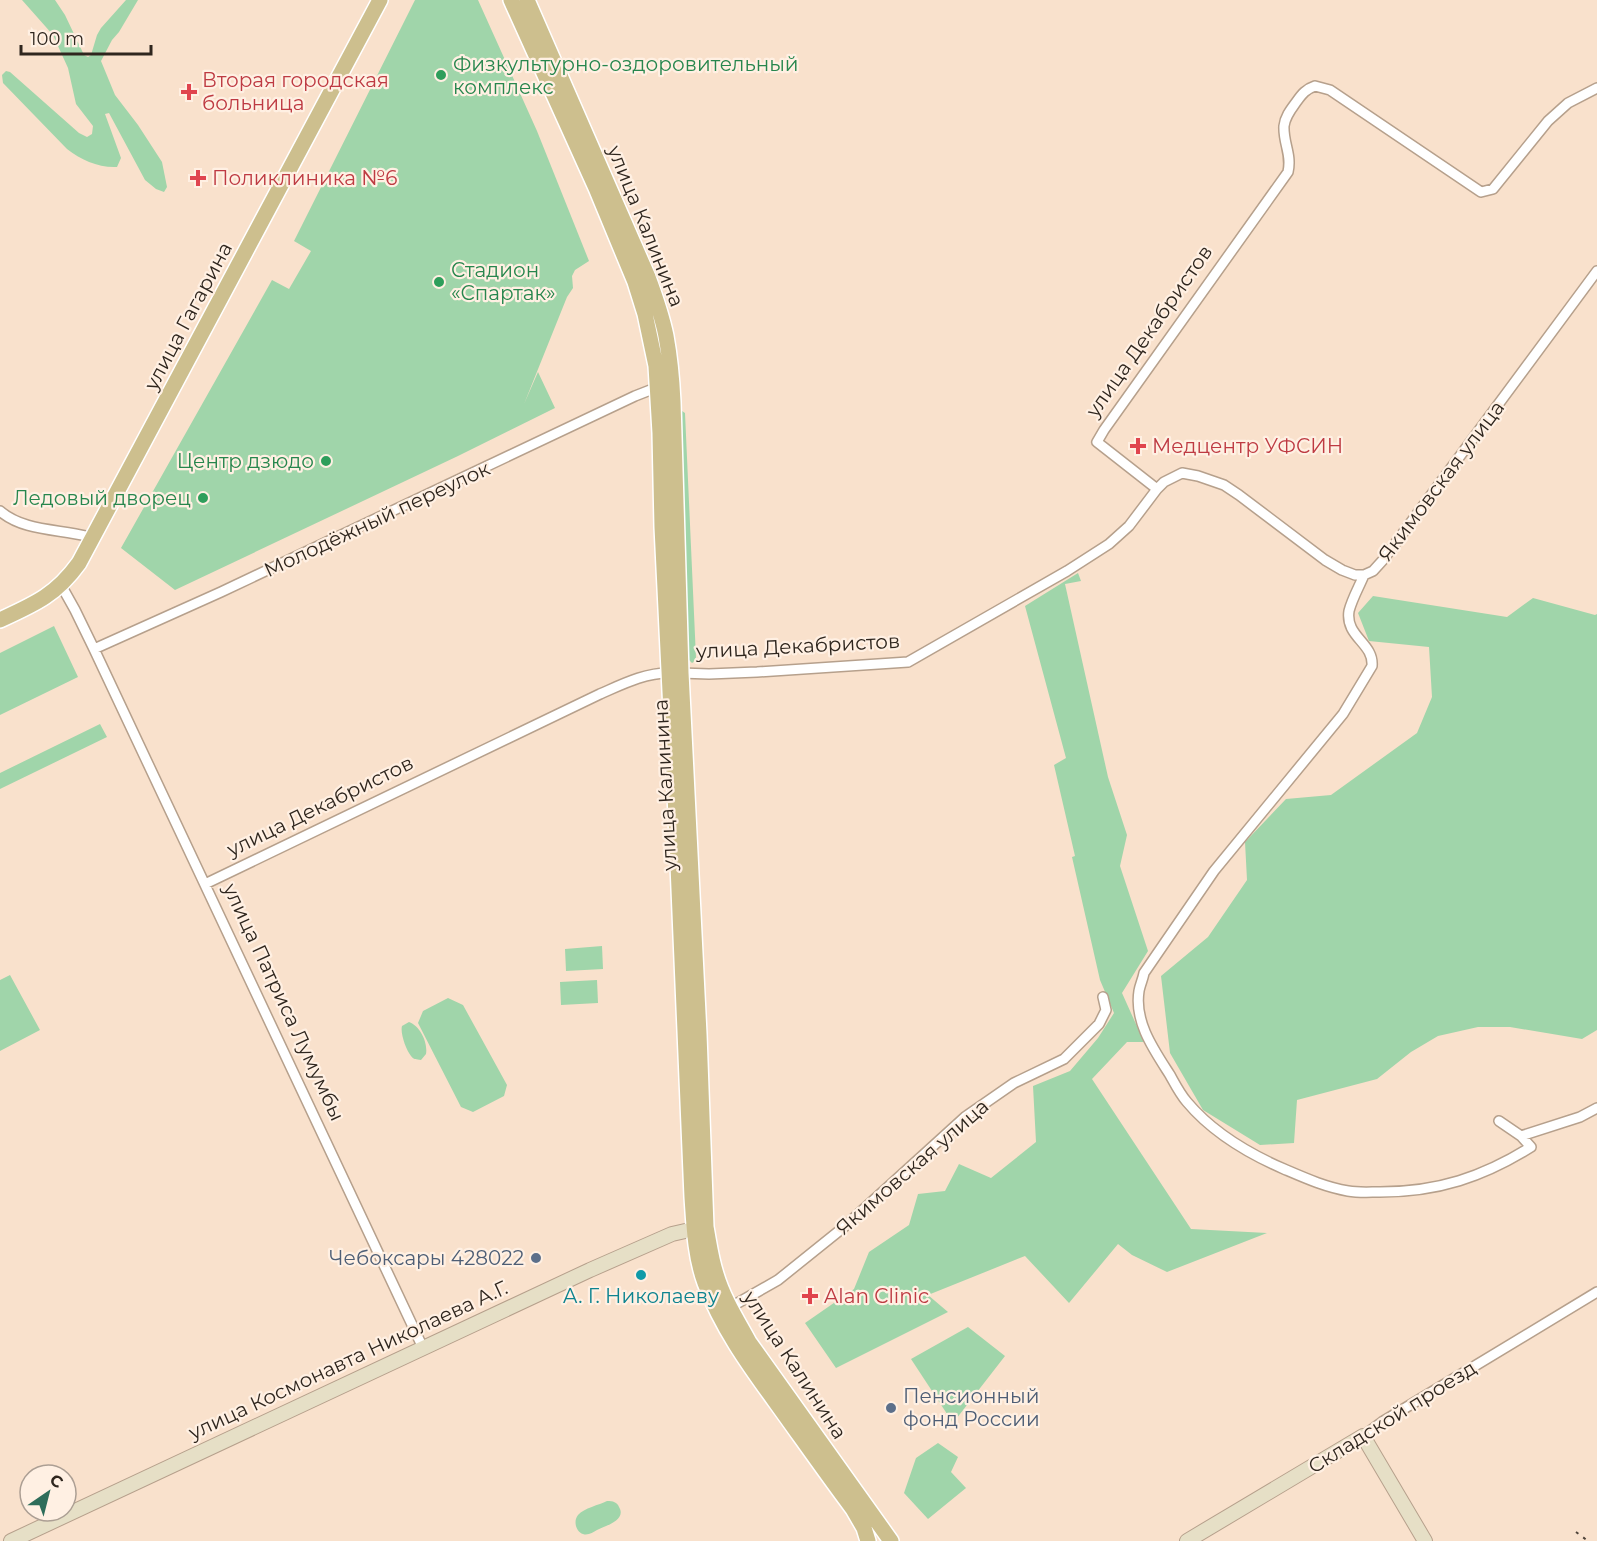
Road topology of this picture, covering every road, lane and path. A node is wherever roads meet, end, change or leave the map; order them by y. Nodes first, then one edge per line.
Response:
1 (370, 0) edge
2 (380, 0) edge
3 (511, 0) edge
4 (527, 0) edge
5 (1597, 88) edge
6 (266, 206) junction
7 (1597, 271) edge
8 (658, 387) junction
9 (163, 397) junction
10 (1157, 489) junction
11 (0, 511) edge
12 (86, 536) junction
13 (1364, 576) junction
14 (59, 582) junction
15 (0, 611) edge
16 (0, 620) edge
17 (94, 649) junction
18 (675, 673) junction
19 (205, 884) junction
20 (1103, 997) dead end
21 (1597, 1108) edge
22 (1499, 1121) dead end
23 (1521, 1136) junction
24 (700, 1228) junction
25 (1597, 1292) edge
26 (729, 1308) junction
27 (423, 1348) junction
28 (1364, 1436) junction
29 (10, 1541) edge
30 (868, 1541) edge
31 (891, 1541) edge
32 (1187, 1541) edge
33 (1425, 1541) edge

1 - 6 main road, улица Гагарина
2 - 6 main road, улица Гагарина
3 - 8 main road, улица Калинина
4 - 18 main road, улица Калинина
5 - 10 street, улица Декабристов
6 - 9 main road, улица Гагарина
7 - 13 street, Якимовская улица
8 - 17 street, Молодёжный переулок
8 - 18 main road, улица Калинина
9 - 12 main road, улица Гагарина
9 - 14 main road, улица Гагарина
10 - 13 street
10 - 18 street, улица Декабристов
11 - 12 street
12 - 14 main road, улица Гагарина
13 - 23 street, Якимовская улица
14 - 15 main road, улица Гагарина
14 - 16 main road, улица Гагарина
14 - 17 street, улица Патриса Лумумбы
17 - 19 street, улица Патриса Лумумбы
18 - 19 street, улица Декабристов
18 - 24 main road, улица Калинина
19 - 27 street, улица Патриса Лумумбы
20 - 26 street, Якимовская улица
21 - 23 street
22 - 23 street
24 - 26 main road, улица Калинина
24 - 27 street, улица Космонавта Николаева А.Г.
24 - 30 main road, улица Калинина
25 - 28 street, Складской проезд
26 - 31 main road, улица Калинина
27 - 29 street, улица Космонавта Николаева А.Г.
28 - 32 street, Складской проезд
28 - 33 street

